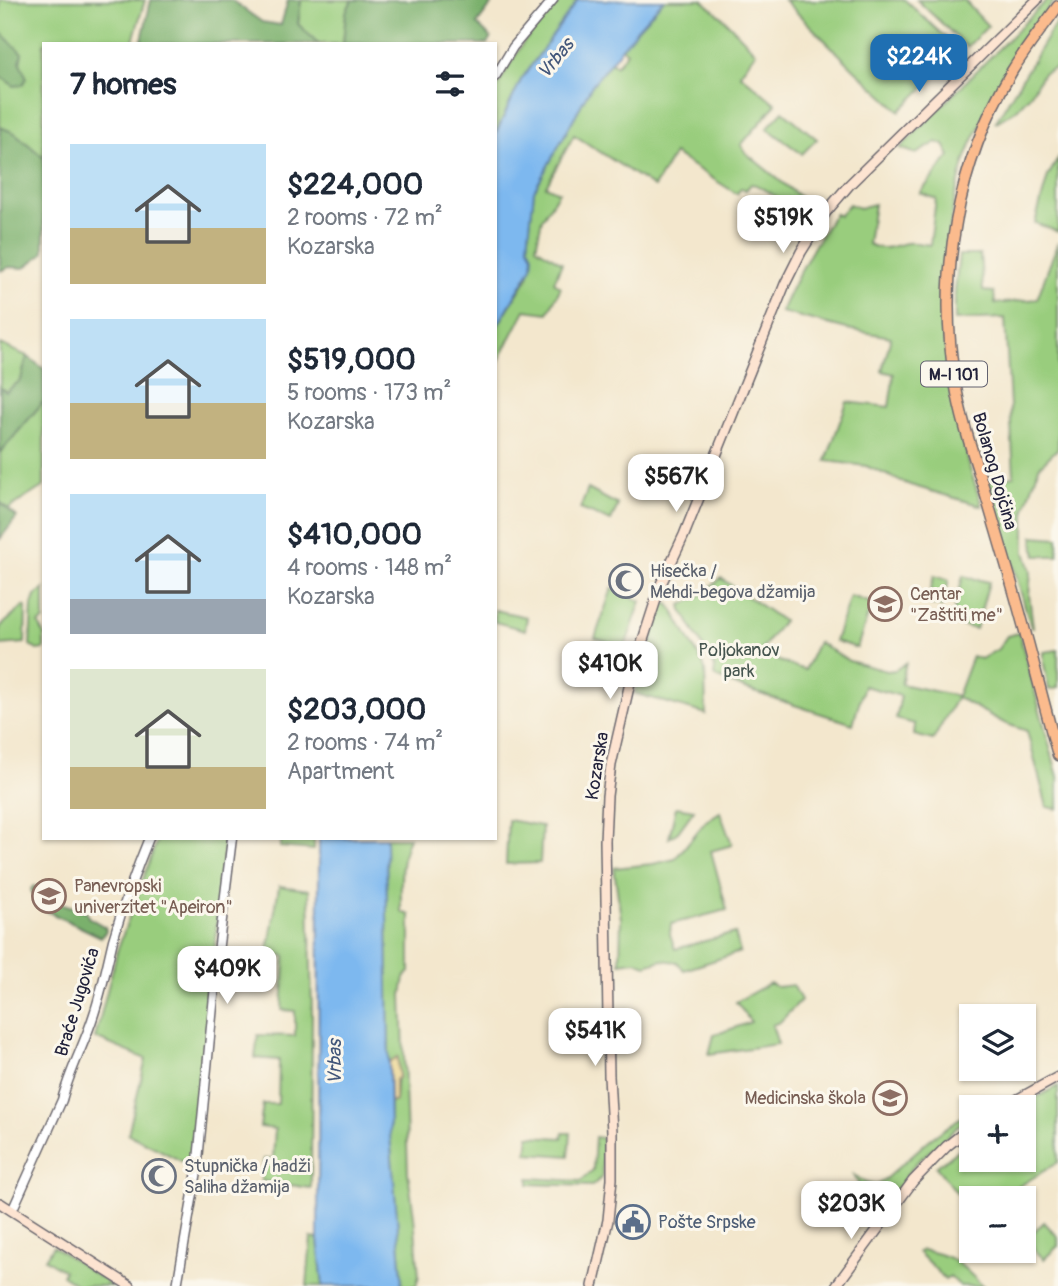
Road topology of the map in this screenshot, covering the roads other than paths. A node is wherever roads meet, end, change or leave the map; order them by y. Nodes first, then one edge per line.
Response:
1 (552, 0) edge
2 (1037, 0) edge
3 (1058, 6) edge
4 (497, 74) edge
5 (1058, 755) edge
6 (148, 840) edge
7 (232, 840) edge
8 (1058, 1077) edge
9 (1025, 1095) edge
10 (959, 1136) edge
11 (0, 1203) edge
12 (12, 1211) junction
13 (130, 1286) edge
14 (177, 1286) edge
15 (593, 1286) edge
16 (836, 1286) edge

1 - 4 street
2 - 15 main road, Kozarska
3 - 5 main road, Bolanog Dojčina / M-I 101
6 - 12 street, Braće Jugovića
7 - 14 street
8 - 9 main road
10 - 16 main road
11 - 12 main road
12 - 13 main road

